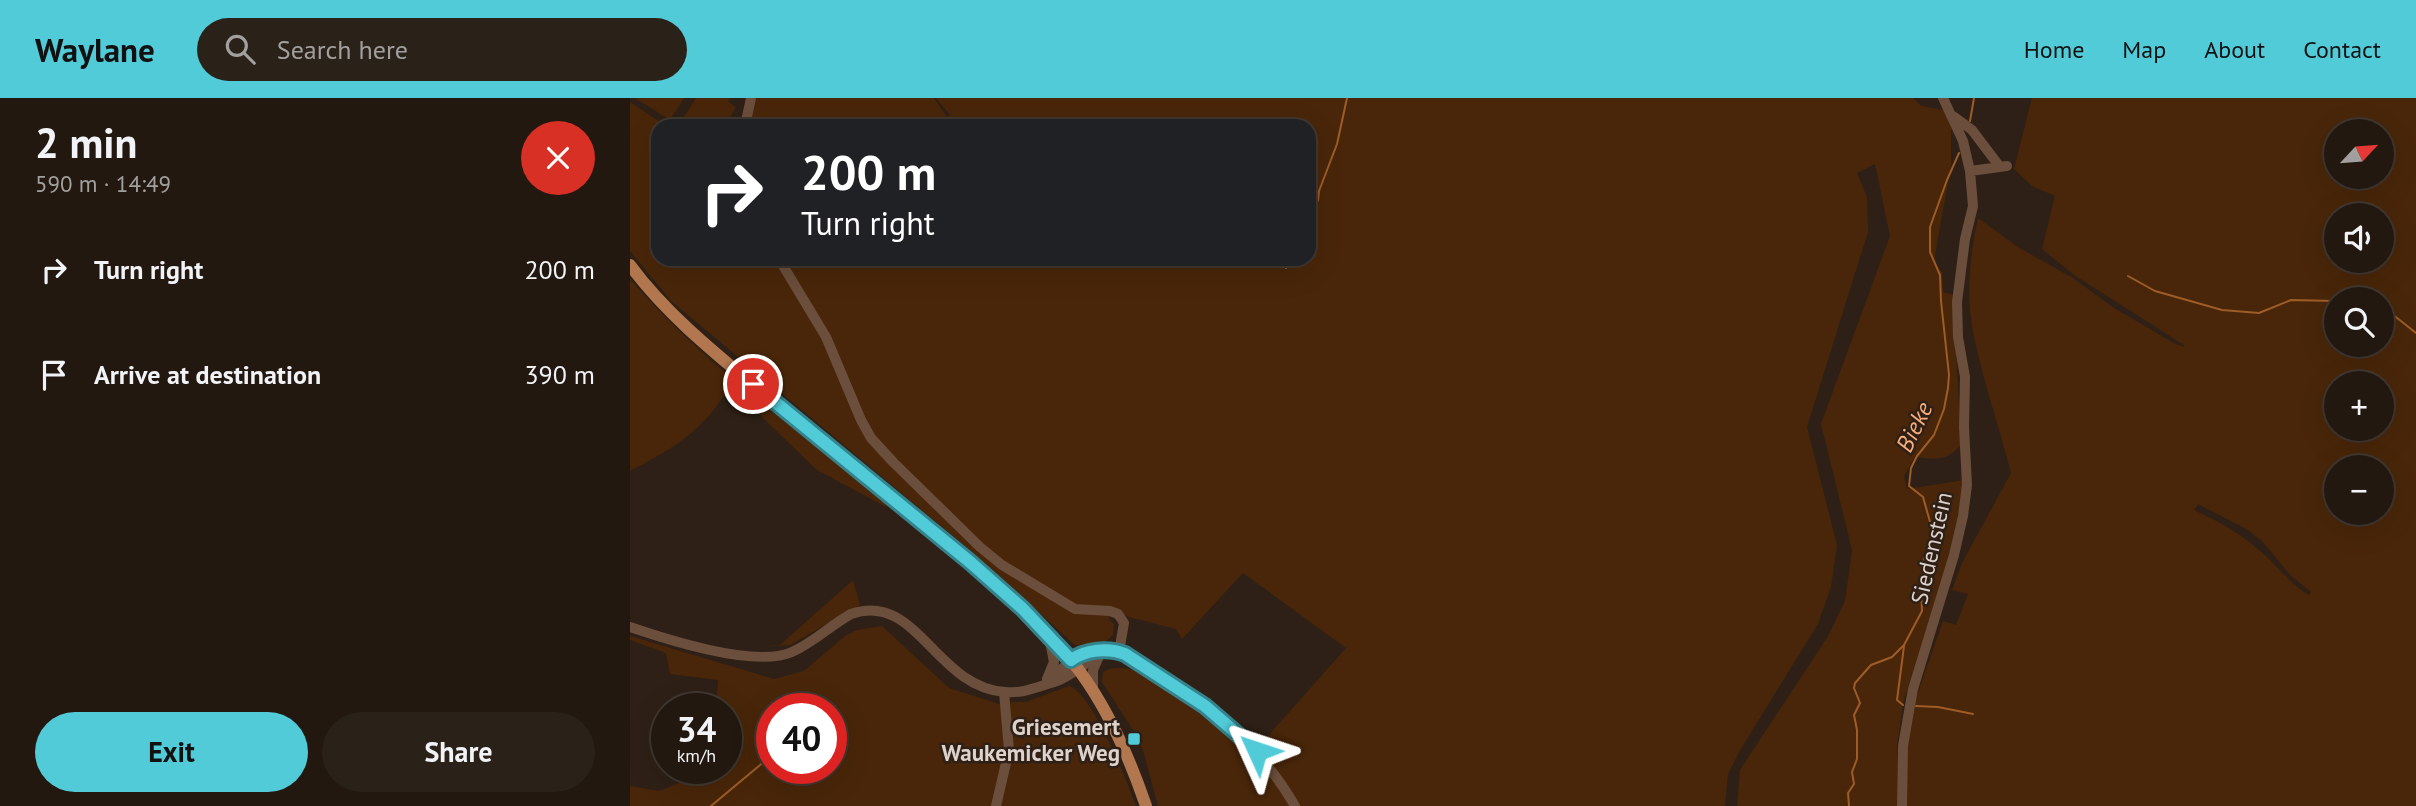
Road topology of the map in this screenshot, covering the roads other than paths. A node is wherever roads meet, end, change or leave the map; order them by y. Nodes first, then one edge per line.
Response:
1 (751, 98) edge
2 (1943, 98) edge
3 (1953, 116) junction
4 (746, 119) edge
5 (1970, 171) junction
6 (630, 265) edge
7 (783, 266) edge
8 (630, 627) edge
9 (1049, 636) junction
10 (1102, 652) junction
11 (1119, 652) junction
12 (1074, 664) junction
13 (1044, 684) junction
14 (1093, 690) junction
15 (1004, 692) junction
16 (996, 806) edge
17 (1146, 806) edge
18 (1295, 806) edge
19 (1902, 806) edge

1 - 4 street
2 - 3 street, Siedenstein
3 - 5 street, Siedenstein
3 - 5 street
5 - 19 street, Siedenstein
6 - 9 main road
7 - 11 street
8 - 15 street
9 - 12 main road
9 - 13 street
10 - 11 street
10 - 12 street
10 - 14 street
11 - 18 street
12 - 13 street
12 - 14 main road
13 - 15 street
14 - 17 main road
15 - 16 street

